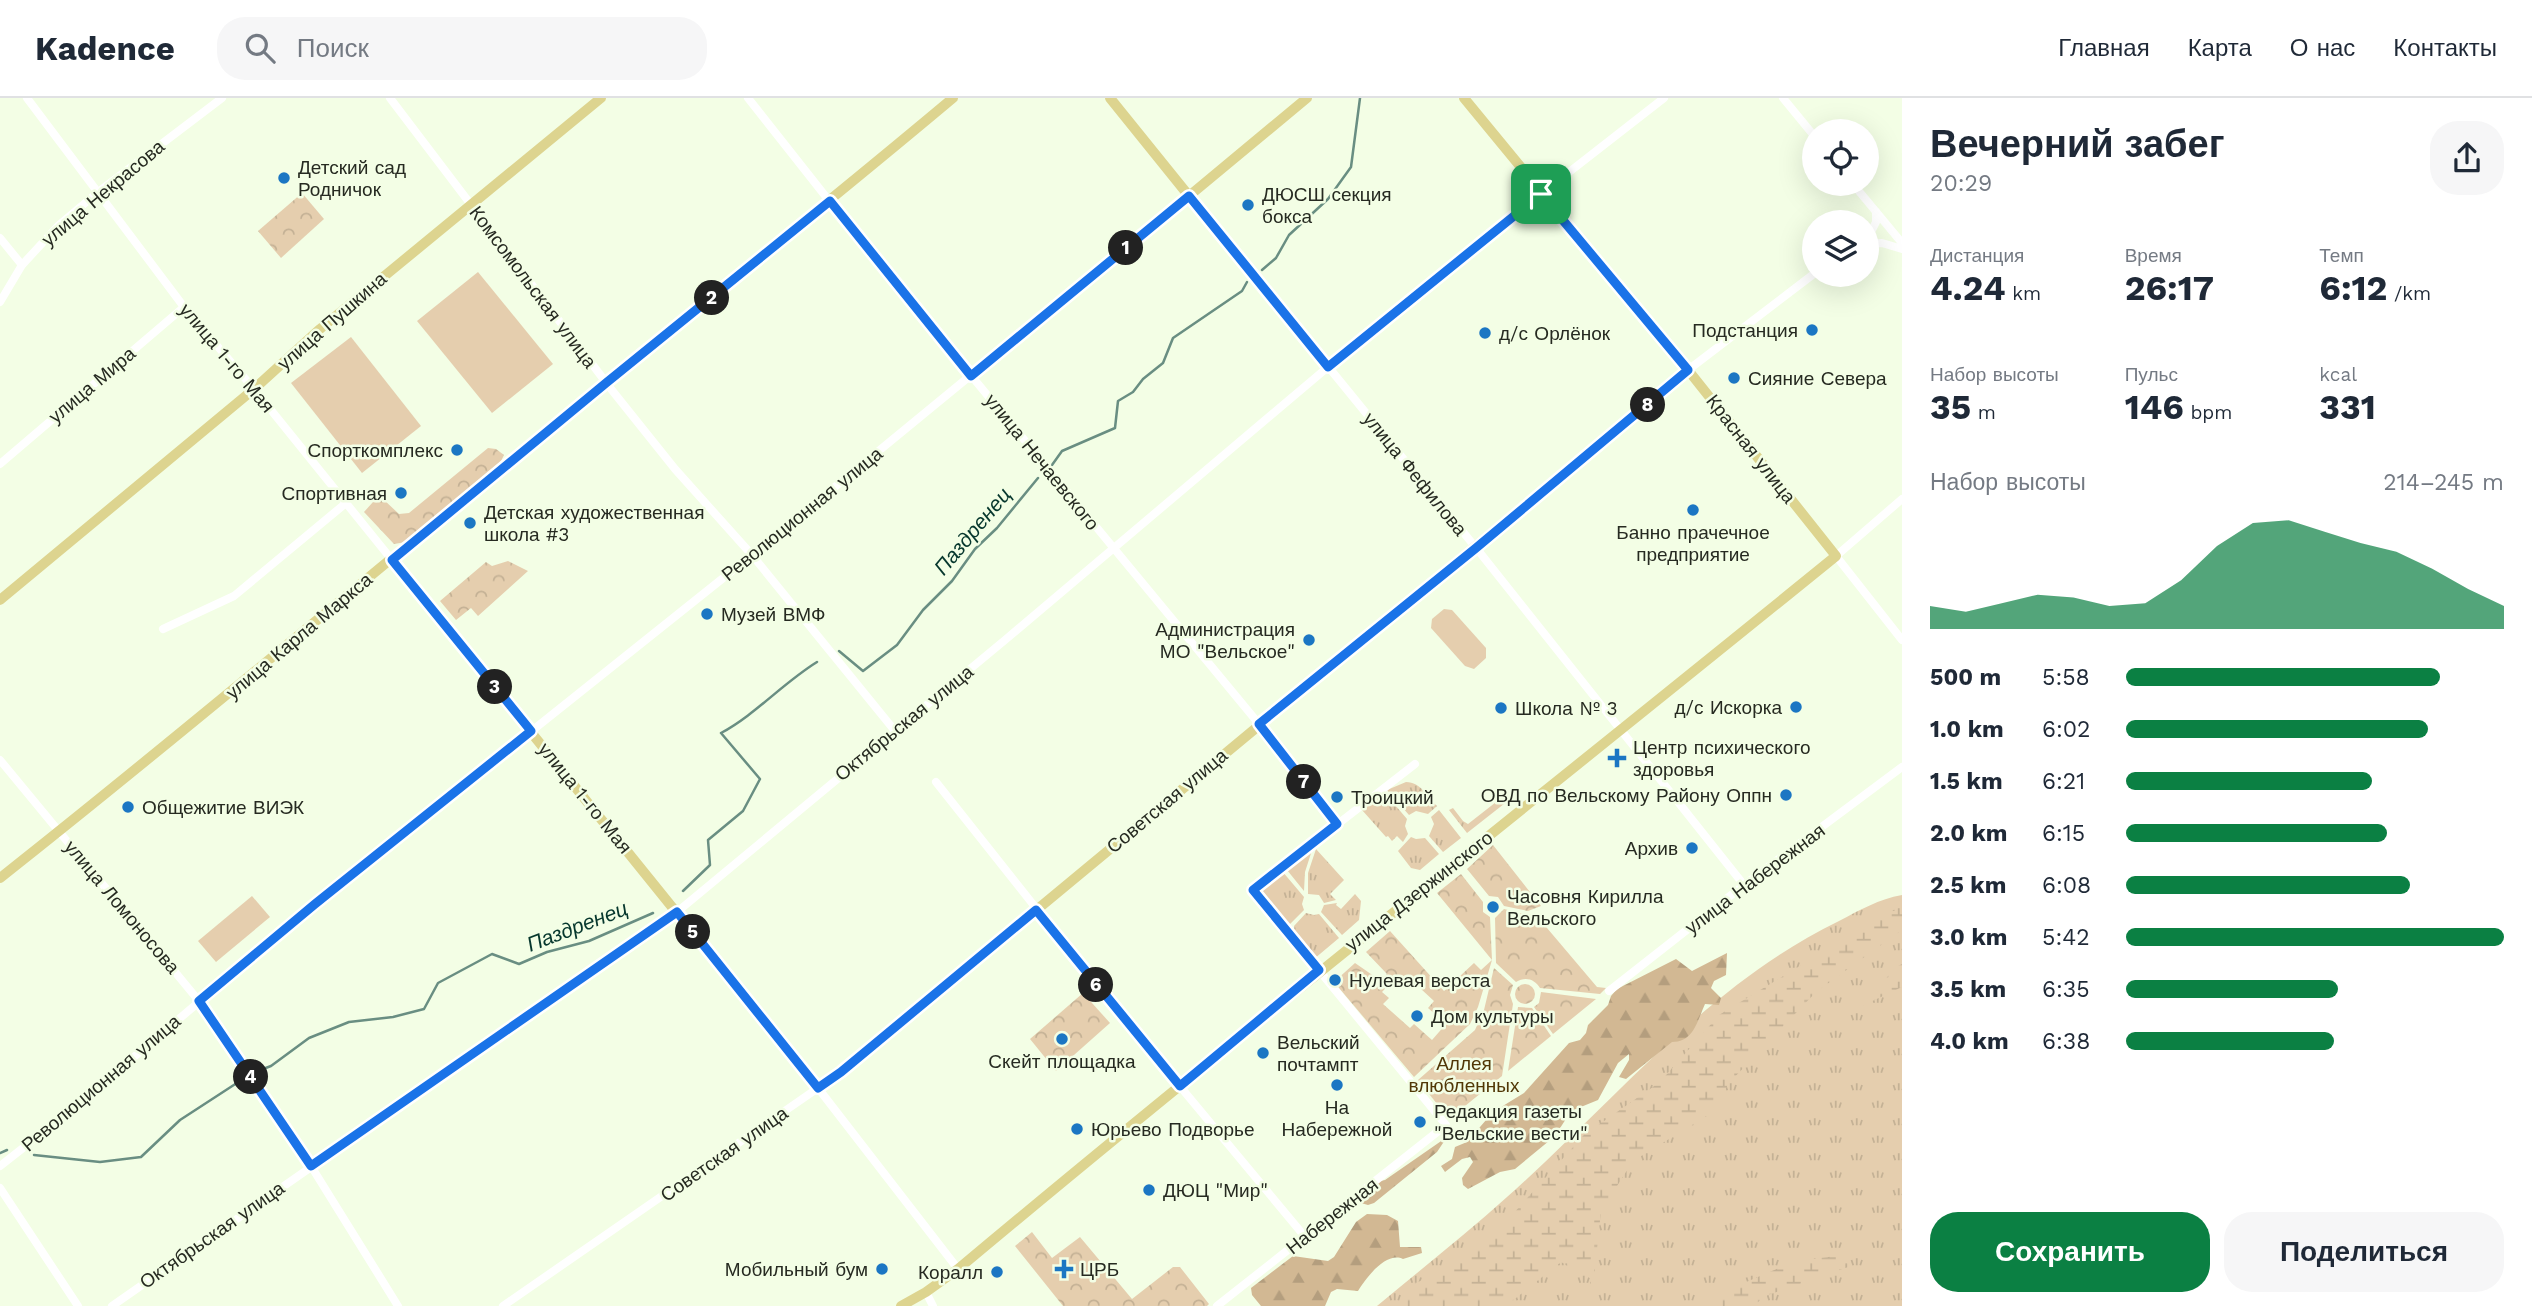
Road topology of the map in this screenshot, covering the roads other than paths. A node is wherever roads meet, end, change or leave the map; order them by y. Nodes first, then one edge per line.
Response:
1 (27, 98) edge
2 (222, 98) edge
3 (390, 98) edge
4 (601, 98) edge
5 (748, 98) edge
6 (953, 98) edge
7 (1110, 98) edge
8 (1307, 98) edge
9 (1464, 98) edge
10 (1664, 98) edge
11 (1783, 98) edge
12 (1802, 121) edge
13 (97, 193) junction
14 (1541, 194) junction
15 (1189, 196) junction
16 (1863, 196) edge
17 (830, 201) junction
18 (471, 205) junction
19 (1874, 210) edge
20 (1879, 216) edge
21 (0, 238) edge
22 (1879, 243) edge
23 (1902, 243) edge
24 (1902, 249) edge
25 (22, 265) junction
26 (1802, 283) edge
27 (0, 302) edge
28 (184, 307) junction
29 (1328, 367) junction
30 (1688, 370) junction
31 (971, 376) junction
32 (606, 383) junction
33 (254, 389) junction
34 (0, 464) edge
35 (1902, 499) edge
36 (346, 503) junction
37 (1112, 548) junction
38 (1476, 548) junction
39 (752, 555) junction
40 (1836, 556) junction
41 (392, 560) junction
42 (0, 600) edge
43 (163, 629) dead end
44 (1902, 640) edge
45 (1259, 724) junction
46 (531, 731) junction
47 (895, 731) junction
48 (1622, 731) junction
49 (0, 760) edge
50 (1415, 764) dead end
51 (1902, 767) edge
52 (936, 782) dead end
53 (1337, 824) junction
54 (59, 832) junction
55 (0, 878) edge
56 (1744, 885) junction
57 (1036, 910) junction
58 (677, 912) junction
59 (1319, 970) junction
60 (1609, 991) dead end
61 (199, 1001) junction
62 (1180, 1086) junction
63 (818, 1088) junction
64 (0, 1166) edge
65 (311, 1166) junction
66 (0, 1188) edge
67 (1306, 1238) junction
68 (958, 1269) junction
69 (926, 1292) junction
70 (78, 1306) edge
71 (112, 1306) edge
72 (398, 1306) edge
73 (503, 1306) edge
74 (901, 1306) edge
75 (933, 1306) edge
76 (1217, 1306) edge

1 - 13 street, улица 1-го Мая
2 - 13 street, улица Некрасова
3 - 18 street, Комсомольская улица
4 - 18 main road, улица Пушкина
5 - 17 street, улица Нечаевского
6 - 17 main road, улица Карла Маркса
7 - 15 main road, улица Фефилова
8 - 15 main road, Революционная улица
9 - 14 main road, Красная улица
10 - 14 street, Октябрьская улица
11 - 12 street
13 - 25 street, улица Некрасова
13 - 28 street, улица 1-го Мая
14 - 29 street, Октябрьская улица
14 - 30 main road, Красная улица
15 - 29 street, улица Фефилова
15 - 31 street, Революционная улица
16 - 19 street
17 - 31 street, улица Нечаевского
17 - 32 main road, улица Карла Маркса
18 - 32 street, Комсомольская улица
18 - 33 main road, улица Пушкина
20 - 23 street
21 - 25 street
22 - 24 street
25 - 27 street, улица Некрасова
26 - 30 street, Советская улица
28 - 33 street, улица 1-го Мая
28 - 34 street, улица Мира
29 - 37 street, Октябрьская улица
29 - 38 street, улица Фефилова
30 - 38 main road, Советская улица
30 - 40 main road, Красная улица
31 - 37 street, улица Нечаевского
31 - 39 street, Революционная улица
32 - 39 street, Комсомольская улица
32 - 41 main road, улица Карла Маркса
33 - 36 street, улица 1-го Мая
33 - 42 main road, улица Пушкина
35 - 40 street, улица Дзержинского
36 - 41 street, улица 1-го Мая
36 - 43 street
37 - 45 street, улица Нечаевского
37 - 47 street, Октябрьская улица
38 - 45 main road, Советская улица
38 - 48 street, улица Фефилова
39 - 46 street, Революционная улица
39 - 47 street, Комсомольская улица
40 - 44 street, Красная улица
40 - 48 main road, улица Дзержинского
41 - 46 main road, улица 1-го Мая
41 - 54 main road, улица Карла Маркса
45 - 53 street, улица Нечаевского
45 - 57 main road, Советская улица
46 - 58 main road, улица 1-го Мая
46 - 61 street, Революционная улица
47 - 58 street, Октябрьская улица
48 - 56 street, улица Фефилова
48 - 59 main road, улица Дзержинского
49 - 54 street, улица Ломоносова
50 - 53 street
51 - 56 street, улица Набережная
52 - 57 street
53 - 59 street
54 - 55 main road, улица Карла Маркса
54 - 61 street, улица Ломоносова
56 - 60 street, улица Набережная
57 - 62 street
57 - 63 main road, Советская улица
58 - 63 main road, улица 1-го Мая
58 - 65 street, Октябрьская улица
59 - 62 main road, улица Дзержинского
59 - 67 street, Набережная
61 - 64 street, Революционная улица
61 - 65 street, улица Ломоносова
62 - 67 street
62 - 68 main road, улица Дзержинского
63 - 68 street, улица 1-го Мая
63 - 73 street, Советская улица
65 - 71 street, Октябрьская улица
65 - 72 street, улица Ломоносова
66 - 70 street
67 - 76 street, Набережная
68 - 69 main road, улица Дзержинского
69 - 74 main road, улица Дзержинского
69 - 75 street

